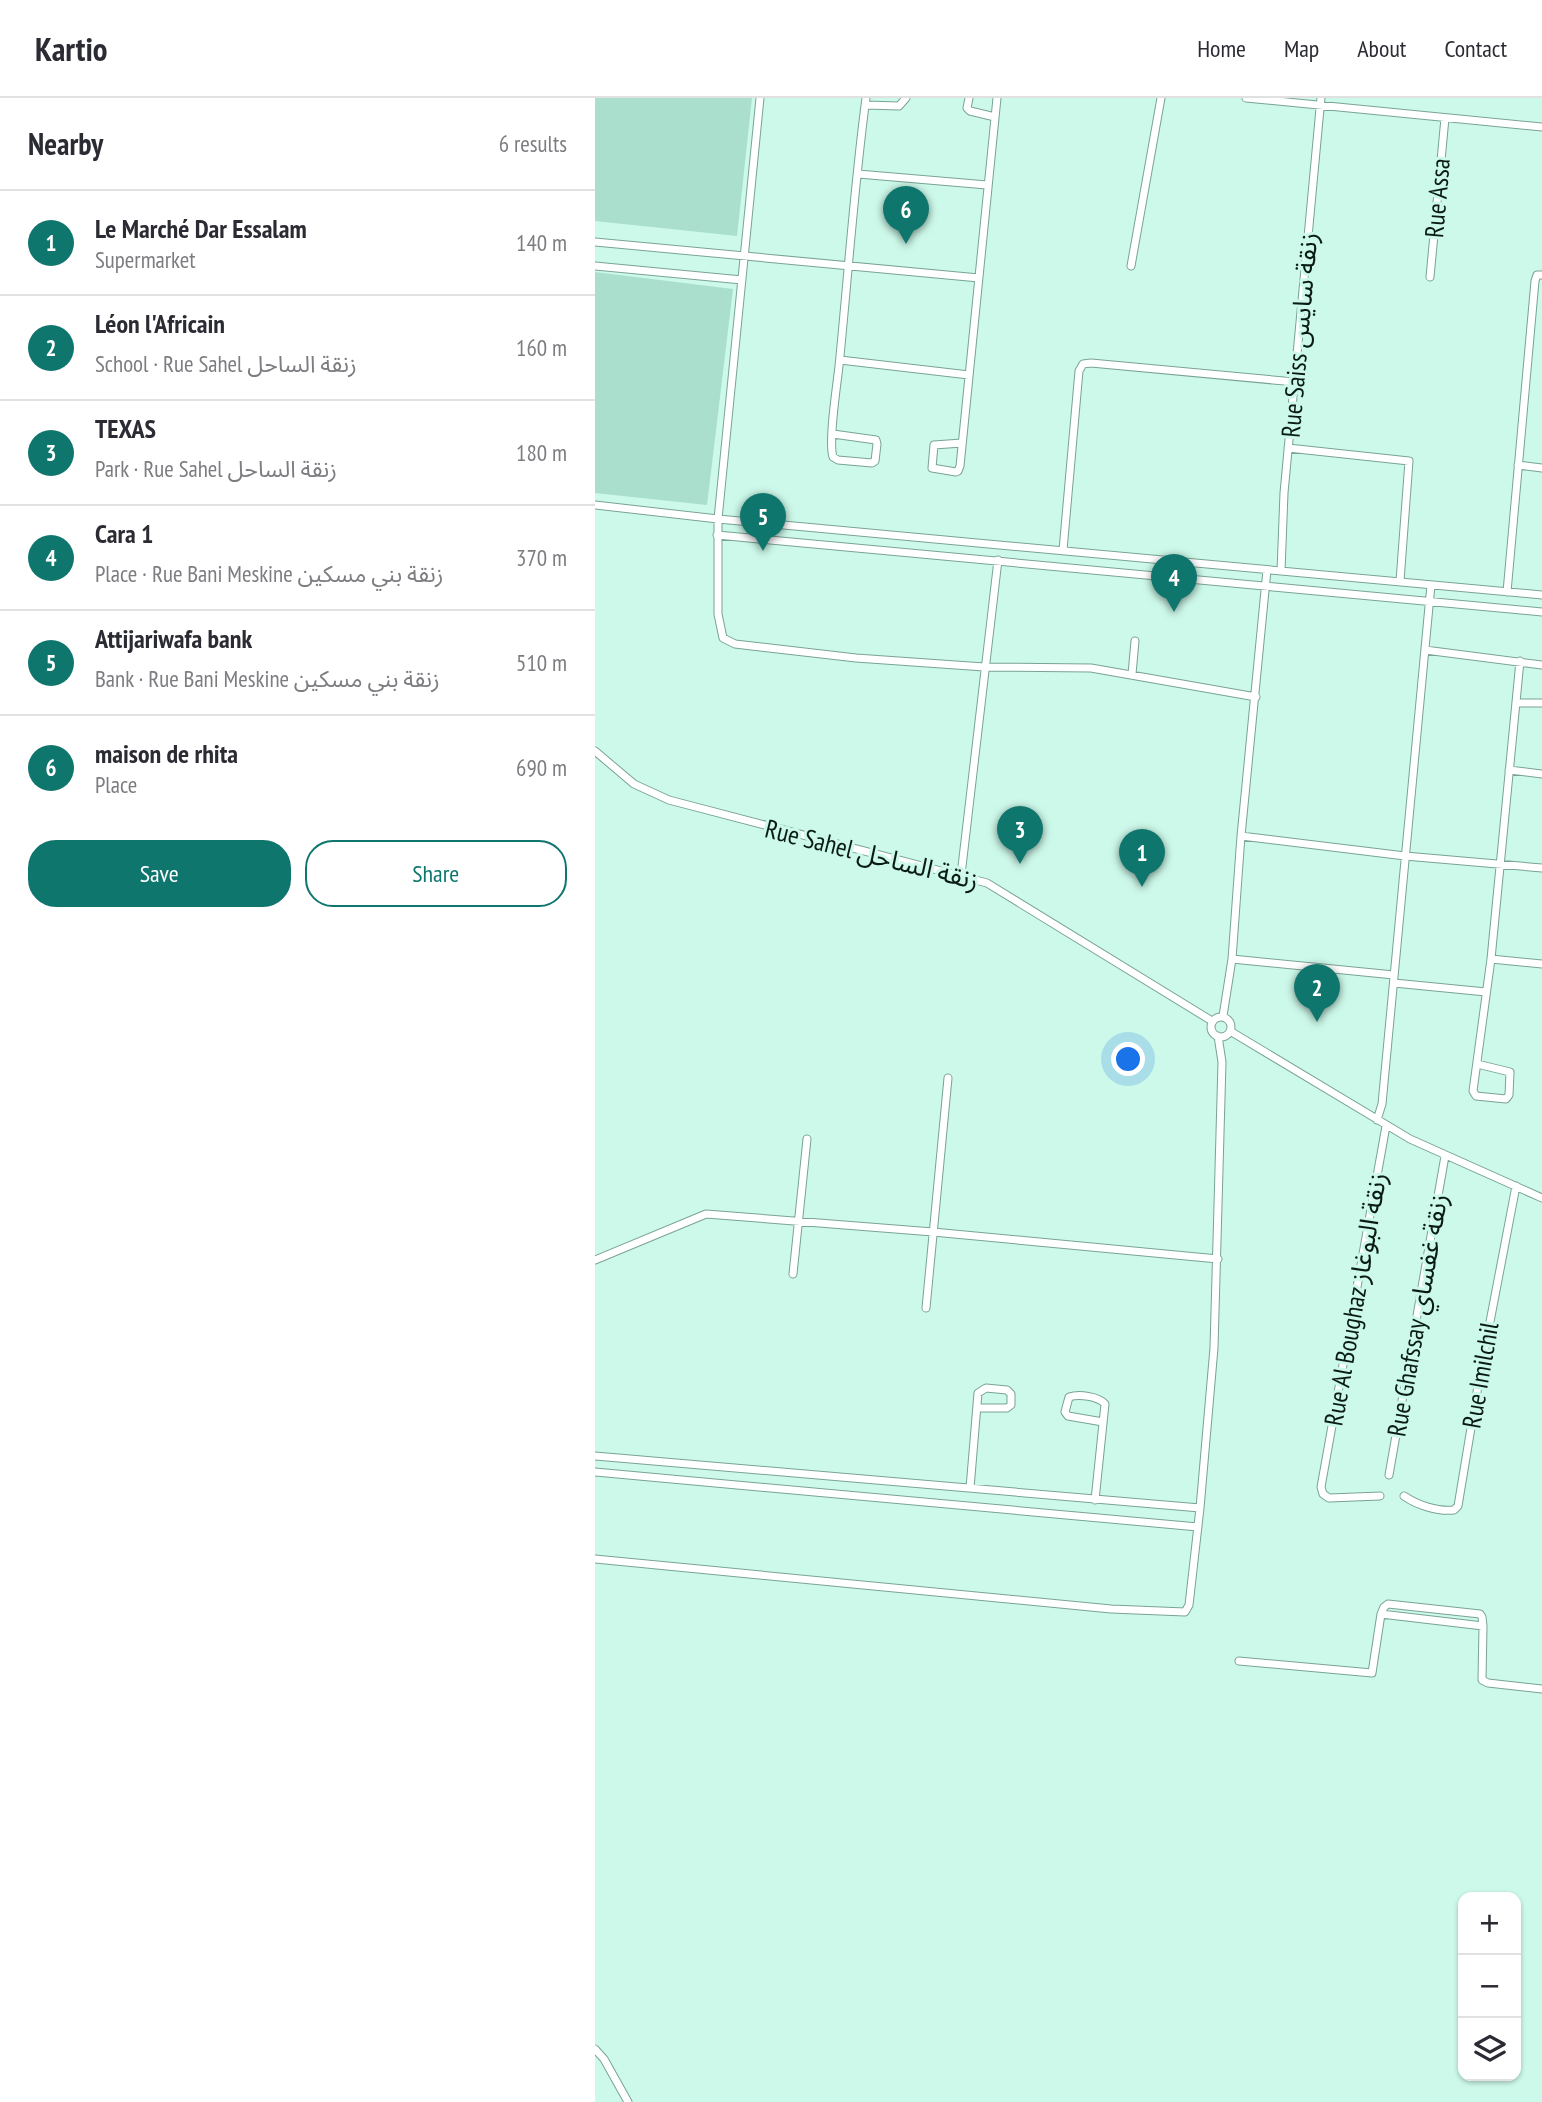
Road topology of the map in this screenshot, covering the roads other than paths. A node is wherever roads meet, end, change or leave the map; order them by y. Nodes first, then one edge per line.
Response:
1 (759, 98) edge
2 (906, 98) edge
3 (969, 98) edge
4 (997, 98) edge
5 (1161, 98) edge
6 (1245, 98) edge
7 (866, 102) edge
8 (1321, 102) edge
9 (995, 117) junction
10 (1445, 118) junction
11 (1542, 127) edge
12 (858, 174) junction
13 (987, 185) junction
14 (595, 242) edge
15 (745, 256) junction
16 (595, 266) edge
17 (848, 266) junction
18 (1131, 266) dead end
19 (1542, 275) edge
20 (1430, 277) dead end
21 (979, 278) junction
22 (742, 280) junction
23 (1531, 344) junction
24 (1542, 345) edge
25 (840, 360) junction
26 (969, 375) junction
27 (1295, 382) junction
28 (833, 434) junction
29 (963, 443) junction
30 (1289, 448) junction
31 (1518, 465) junction
32 (1542, 468) edge
33 (595, 505) edge
34 (718, 519) junction
35 (717, 535) junction
36 (1063, 550) junction
37 (998, 560) junction
38 (1267, 570) junction
39 (1281, 571) junction
40 (1400, 581) junction
41 (1431, 585) junction
42 (1265, 587) junction
43 (1507, 592) junction
44 (1542, 596) edge
45 (1430, 600) junction
46 (1542, 612) edge
47 (1135, 641) dead end
48 (1425, 650) junction
49 (1520, 661) junction
50 (1542, 665) edge
51 (985, 667) junction
52 (1132, 674) junction
53 (1256, 697) junction
54 (1515, 703) junction
55 (1542, 703) edge
56 (595, 751) edge
57 (1509, 770) junction
58 (1542, 774) edge
59 (1241, 836) junction
60 (1405, 856) junction
61 (1500, 863) junction
62 (1542, 868) edge
63 (961, 876) junction
64 (1232, 959) junction
65 (1491, 959) junction
66 (1542, 964) edge
67 (1394, 979) junction
68 (1486, 992) junction
69 (1223, 1016) junction
70 (1212, 1021) junction
71 (1230, 1031) junction
72 (1218, 1036) junction
73 (1477, 1064) junction
74 (948, 1078) dead end
75 (1377, 1120) junction
76 (1386, 1126) junction
77 (807, 1139) dead end
78 (1445, 1156) junction
79 (1515, 1186) junction
80 (1542, 1198) edge
81 (798, 1221) junction
82 (933, 1232) junction
83 (1218, 1259) junction
84 (595, 1261) edge
85 (793, 1274) dead end
86 (926, 1308) dead end
87 (977, 1408) junction
88 (1103, 1423) junction
89 (595, 1457) edge
90 (595, 1472) edge
91 (1389, 1475) dead end
92 (919, 1483) junction
93 (971, 1488) junction
94 (1380, 1496) dead end
95 (1404, 1496) dead end
96 (916, 1500) junction
97 (1095, 1500) junction
98 (1200, 1508) junction
99 (1198, 1527) junction
100 (595, 1559) edge
101 (1239, 1661) dead end
102 (1542, 1689) edge
103 (595, 2049) edge
104 (628, 2102) edge

1 - 15 street
2 - 7 street
3 - 9 street
4 - 9 street
5 - 18 street
6 - 8 street
7 - 12 street
8 - 10 street
8 - 27 street, Rue Saiss زنقة سايس
9 - 13 street
10 - 11 street
10 - 20 street, Rue Assa
12 - 13 street
12 - 17 street
13 - 21 street
14 - 15 street
15 - 17 street
15 - 22 street
16 - 22 street
17 - 21 street
17 - 25 street
19 - 23 street
21 - 26 street
22 - 34 street
23 - 24 street
23 - 31 street
25 - 26 street
25 - 28 street
26 - 29 street
27 - 30 street, Rue Saiss زنقة سايس
27 - 36 street
28 - 28 street
29 - 29 street
30 - 39 street, Rue Saiss زنقة سايس
30 - 40 street
31 - 32 street
31 - 43 street
33 - 34 street
34 - 35 street
34 - 36 street
35 - 37 street
35 - 51 street
36 - 38 street
37 - 42 street
37 - 51 street
38 - 39 street
38 - 42 street
39 - 40 street
40 - 41 street
41 - 43 street
41 - 45 street
42 - 45 street
42 - 53 street
43 - 44 street
45 - 46 street
45 - 48 street
47 - 52 street
48 - 49 street
48 - 60 street
49 - 50 street
49 - 54 street
51 - 52 street
51 - 63 street
52 - 53 street
53 - 59 street
54 - 55 street
54 - 57 street
56 - 63 street, Rue Sahel زنقة الساحل
57 - 58 street
57 - 61 street
59 - 60 street
59 - 64 street
60 - 61 street
60 - 67 street
61 - 62 street
61 - 65 street
63 - 70 street, Rue Sahel زنقة الساحل
64 - 67 street
64 - 69 street
65 - 66 street
65 - 68 street
67 - 68 street
67 - 75 street
68 - 73 street
69 - 70 street
69 - 71 street
70 - 72 street
71 - 72 street
71 - 75 street
72 - 83 street
73 - 73 street
74 - 82 street
75 - 76 street
76 - 78 street
76 - 94 street, Rue Al Boughaz زنقة البوغاز
77 - 81 street
78 - 79 street
78 - 91 street, Rue Ghafssay زنقة غفساي
79 - 80 street
79 - 95 street, Rue Imilchil
81 - 82 street
81 - 84 street
81 - 85 street
82 - 83 street
82 - 86 street
83 - 98 street
87 - 87 street
87 - 93 street
88 - 88 street
88 - 97 street
89 - 92 street
90 - 96 street
92 - 93 street
92 - 96 street
93 - 97 street
96 - 99 street
97 - 98 street
98 - 99 street
99 - 100 street
101 - 102 street
103 - 104 street

